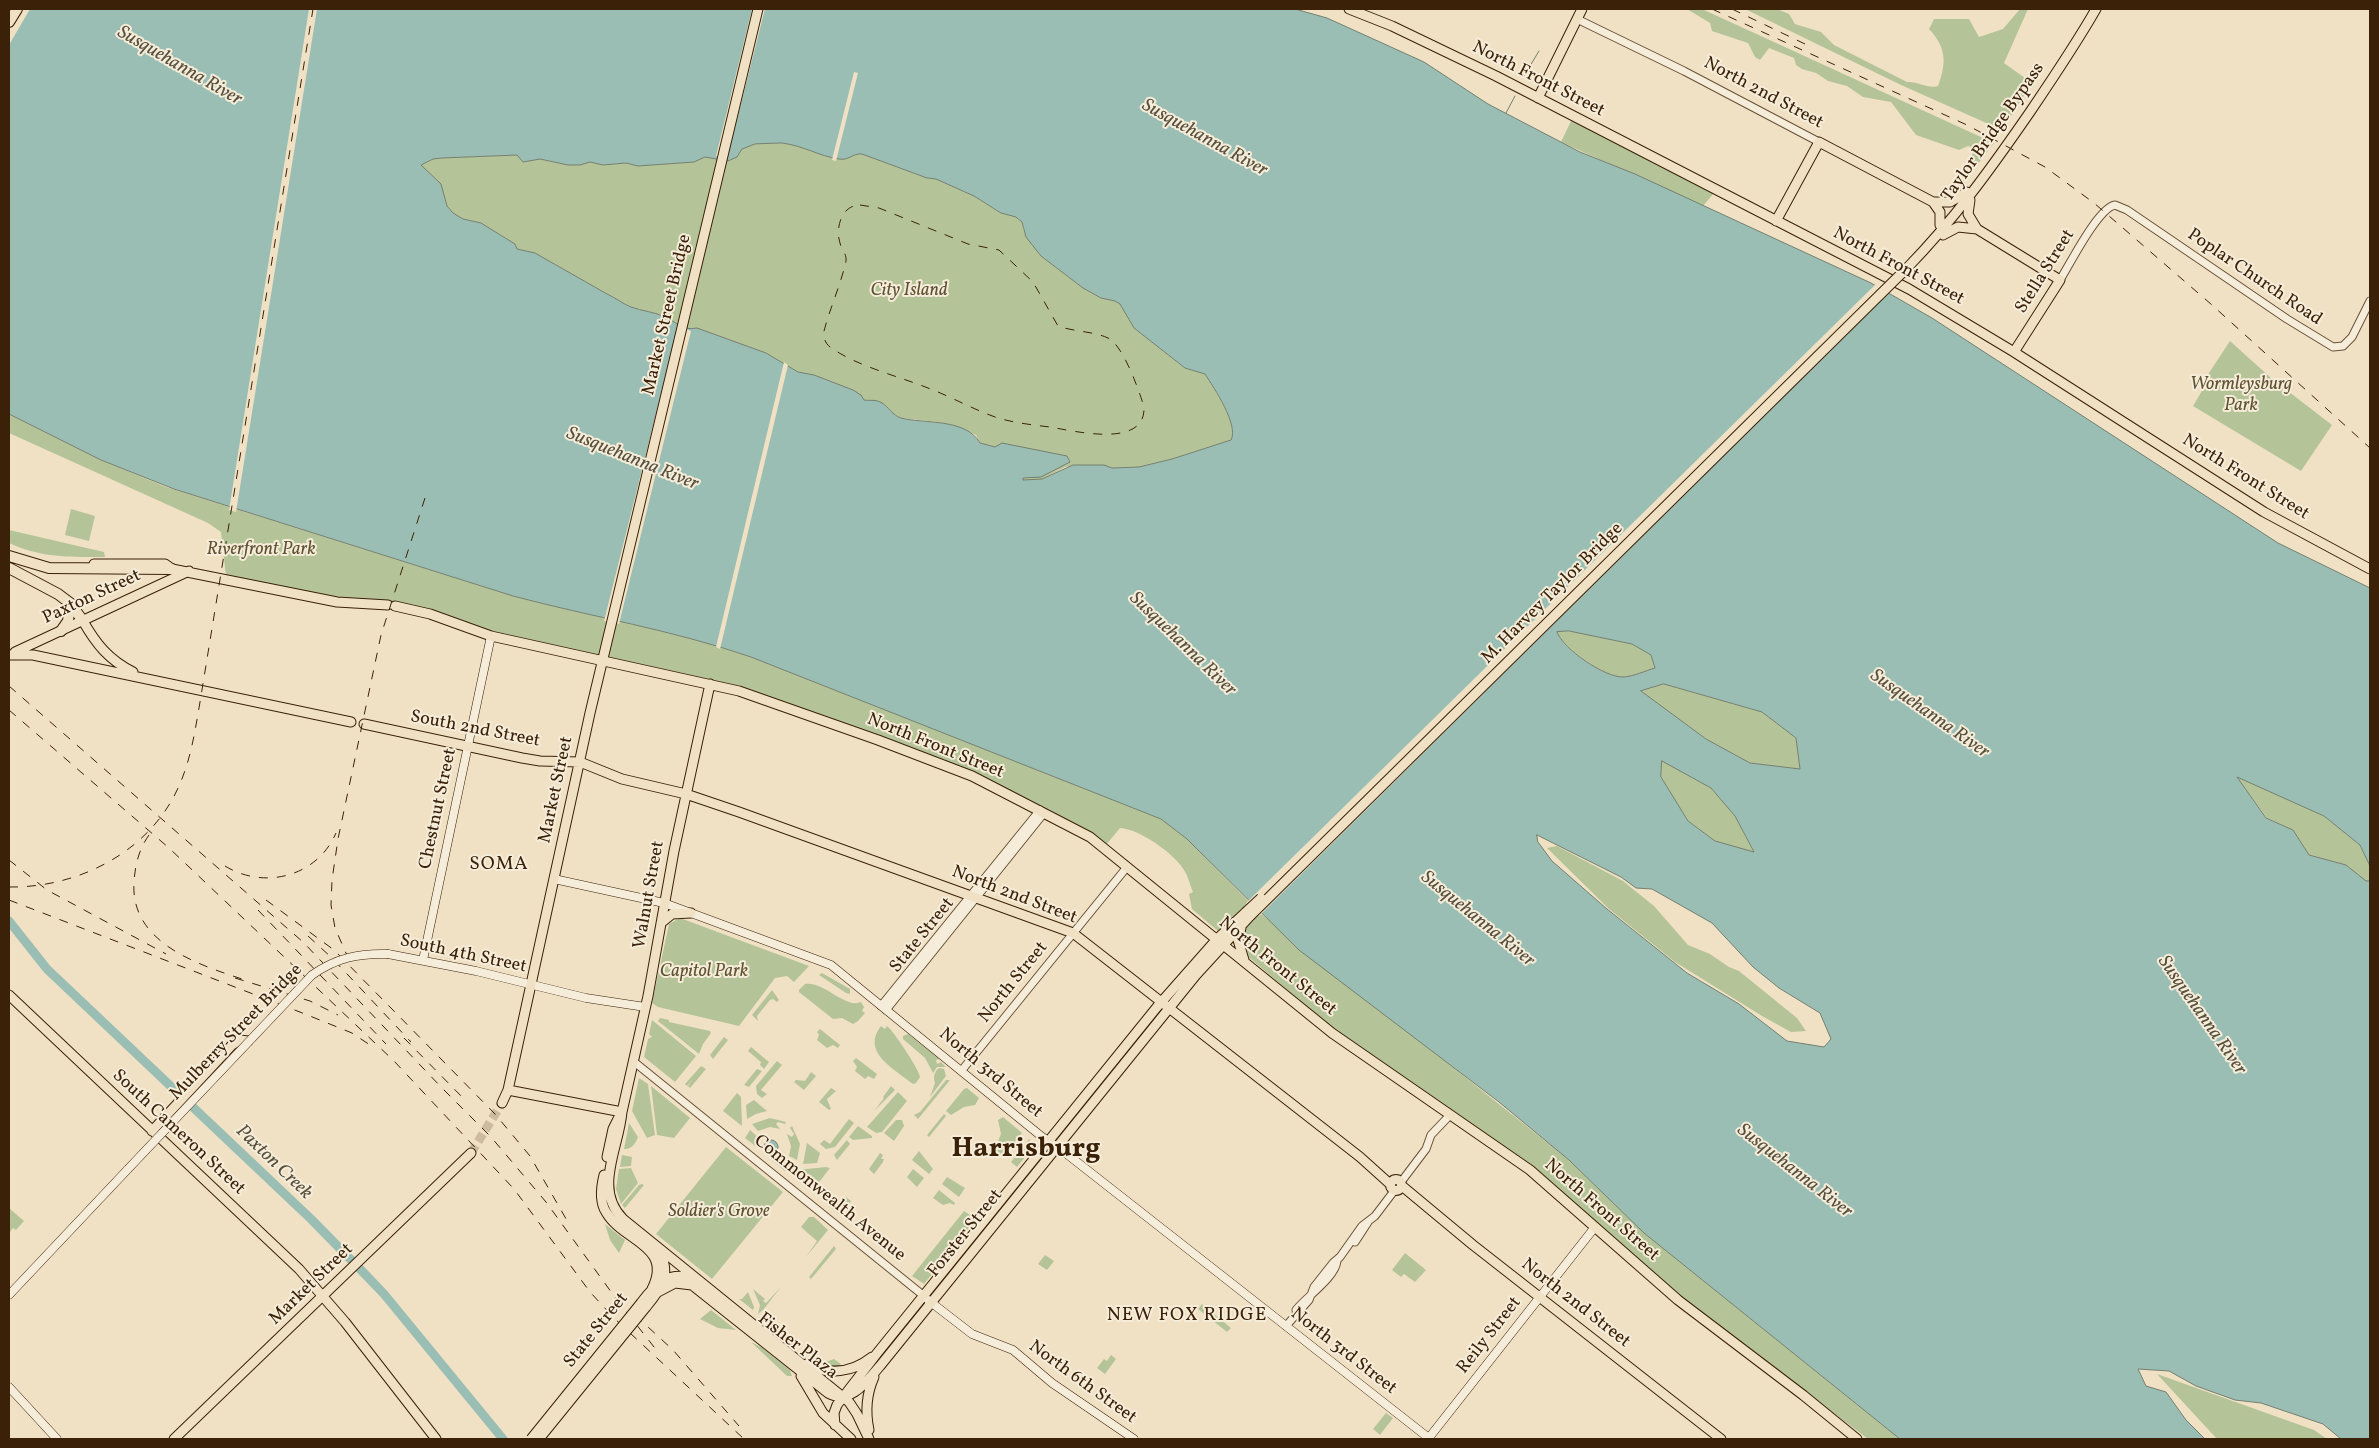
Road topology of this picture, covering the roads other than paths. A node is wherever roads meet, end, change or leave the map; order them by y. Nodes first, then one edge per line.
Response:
1 (17, 9) edge
2 (758, 9) edge
3 (1349, 9) edge
4 (1582, 9) edge
5 (2090, 9) edge
6 (2096, 9) edge
7 (1577, 19) junction
8 (9, 22) edge
9 (1538, 98) junction
10 (1818, 142) junction
11 (1970, 194) junction
12 (1933, 202) junction
13 (2106, 209) joint
14 (1776, 221) junction
15 (1940, 225) junction
16 (1977, 229) junction
17 (1932, 242) junction
18 (1904, 267) junction
19 (2060, 280) junction
20 (2370, 301) edge
21 (2014, 352) junction
22 (9, 550) edge
23 (9, 556) edge
24 (9, 568) edge
25 (172, 568) junction
26 (2370, 569) edge
27 (189, 571) junction
28 (70, 603) junction
29 (83, 621) junction
30 (609, 629) joint
31 (61, 631) junction
32 (491, 636) junction
33 (49, 637) junction
34 (9, 655) edge
35 (51, 658) junction
36 (602, 659) junction
37 (152, 679) junction
38 (710, 684) junction
39 (352, 722) dead end
40 (364, 724) dead end
41 (467, 746) junction
42 (580, 762) junction
43 (686, 794) junction
44 (1042, 812) junction
45 (1127, 867) junction
46 (554, 879) junction
47 (972, 897) junction
48 (664, 904) junction
49 (691, 913) junction
50 (1240, 922) junction
51 (661, 923) junction
52 (1199, 924) junction
53 (1074, 933) junction
54 (1220, 942) junction
55 (388, 954) joint
56 (423, 960) junction
57 (1246, 963) junction
58 (531, 986) junction
59 (9, 995) edge
60 (1162, 1002) junction
61 (645, 1007) junction
62 (883, 1008) junction
63 (1170, 1008) junction
64 (248, 1041) junction
65 (633, 1061) junction
66 (962, 1070) junction
67 (508, 1090) junction
68 (502, 1103) tunnel mouth
69 (622, 1112) junction
70 (1448, 1117) junction
71 (152, 1131) junction
72 (1049, 1141) junction
73 (1058, 1147) junction
74 (471, 1153) tunnel mouth
75 (1396, 1185) junction
76 (1595, 1227) junction
77 (652, 1242) junction
78 (665, 1278) junction
79 (704, 1284) junction
80 (655, 1290) junction
81 (9, 1295) edge
82 (323, 1296) junction
83 (924, 1296) junction
84 (1540, 1297) junction
85 (931, 1303) junction
86 (643, 1305) junction
87 (1288, 1324) junction
88 (1013, 1350) joint
89 (878, 1352) junction
90 (793, 1360) junction
91 (880, 1366) junction
92 (9, 1387) edge
93 (843, 1397) junction
94 (835, 1425) junction
95 (57, 1439) edge
96 (174, 1439) edge
97 (436, 1439) edge
98 (531, 1439) edge
99 (539, 1439) edge
100 (851, 1439) edge
101 (871, 1439) edge
102 (1134, 1439) edge
103 (1429, 1439) edge
104 (1721, 1439) edge
105 (1857, 1439) edge

1 - 8 highway
2 - 30 main road, Market Street Bridge
3 - 9 main road, North Front Street
4 - 7 main road
5 - 11 main road, Taylor Bridge Bypass
6 - 11 main road, Taylor Bridge Bypass
7 - 9 main road
7 - 10 street, North 2nd Street
9 - 14 main road, North Front Street
10 - 12 main road, North 2nd Street
10 - 14 main road
11 - 12 main road
11 - 15 main road, Taylor Bridge Bypass
11 - 16 main road
11 - 17 main road, Taylor Bridge Bypass
12 - 15 main road
13 - 19 street, Stella Street
13 - 20 street, Poplar Church Road
14 - 21 main road, North Front Street
15 - 18 main road, Taylor Bridge Bypass
16 - 17 main road
16 - 19 main road
17 - 18 main road, Taylor Bridge Bypass
18 - 50 main road, M. Harvey Taylor Bridge, bridge
19 - 21 main road, Stella Street
21 - 26 main road, North Front Street
22 - 25 main road, North Front Street
23 - 25 highway
24 - 28 highway
25 - 27 main road, North Front Street
27 - 29 main road, Paxton Street
27 - 32 main road, North Front Street
28 - 29 highway
28 - 31 highway
29 - 31 main road, Paxton Street
29 - 37 main road
30 - 36 main road, Market Street
31 - 33 main road, Paxton Street
32 - 36 main road, North Front Street
32 - 41 main road, Chestnut Street
33 - 34 main road, Paxton Street
33 - 35 main road
34 - 35 main road
35 - 37 main road
36 - 38 main road, North Front Street
36 - 42 main road, Market Street
37 - 39 main road
38 - 43 main road, Walnut Street
38 - 44 main road, North Front Street
40 - 41 main road, South 2nd Street
41 - 42 main road, South 2nd Street
41 - 56 main road, Chestnut Street
42 - 43 main road, North 2nd Street
42 - 46 main road, Market Street
43 - 47 main road, North 2nd Street
43 - 48 main road, Walnut Street
44 - 45 main road, North Front Street
44 - 47 street, State Street
45 - 52 main road, North Front Street
45 - 53 street, North Street
46 - 48 main road, North 3rd Street
46 - 58 main road, Market Street
47 - 53 main road, North 2nd Street
47 - 62 street, State Street
48 - 49 main road, North 3rd Street
48 - 51 main road, Walnut Street
49 - 51 main road
49 - 62 main road, North 3rd Street
50 - 52 main road
50 - 54 main road, M. Harvey Taylor Bridge
50 - 57 main road
51 - 61 main road, Walnut Street
52 - 54 main road, North Front Street
53 - 60 main road, North 2nd Street
53 - 66 street, North Street
54 - 57 main road, North Front Street
54 - 60 main road, Forster Street
54 - 63 main road, Forster Street
55 - 56 main road, South 4th Street
55 - 64 main road, Mulberry Street Bridge, bridge
56 - 58 main road, South 4th Street
57 - 70 main road, North Front Street
58 - 61 main road, South 4th Street
58 - 67 main road, Market Street
59 - 71 main road, South Cameron Street
60 - 63 main road, North 2nd Street
60 - 72 main road, Forster Street
61 - 65 main road, Walnut Street
62 - 66 main road, North 3rd Street
63 - 73 main road, Forster Street
63 - 75 main road, North 2nd Street
64 - 71 main road
64 - 81 main road, Mulberry Street Bridge, bridge
65 - 69 main road, Walnut Street
65 - 83 street, Commonwealth Avenue
66 - 72 main road, North 3rd Street
67 - 68 main road, Market Street
67 - 69 main road
69 - 77 main road, Walnut Street
69 - 80 main road, Walnut Street
70 - 75 street
70 - 76 main road, North Front Street
71 - 82 main road, South Cameron Street
72 - 73 main road, North 3rd Street
72 - 83 main road, Forster Street
73 - 85 main road, Forster Street
73 - 87 main road, North 3rd Street
74 - 82 main road, Market Street
75 - 84 main road, North 2nd Street
75 - 87 street
76 - 84 main road, Reily Street
76 - 105 main road, North Front Street
77 - 78 main road
77 - 79 main road, Walnut Street
78 - 79 main road
78 - 80 main road, State Street
79 - 90 main road, Fisher Plaza
80 - 86 main road, State Street
80 - 90 main road, Fisher Plaza
82 - 96 main road, Market Street
82 - 97 main road, South Cameron Street
83 - 85 main road, Commonwealth Avenue
83 - 89 main road, Forster Street
84 - 103 main road, Reily Street
84 - 104 main road, North 2nd Street
85 - 88 main road, Commonwealth Avenue
85 - 91 main road, Forster Street
86 - 98 main road, State Street, bridge
86 - 99 main road, State Street, bridge
87 - 103 main road, North 3rd Street
88 - 102 main road, North 6th Street
89 - 90 main road
89 - 93 main road, Forster Street
90 - 93 main road, Fisher Plaza
90 - 94 main road
91 - 93 main road, Forster Street
91 - 101 main road
92 - 95 main road
93 - 94 main road, Forster Street
93 - 101 main road, Fisher Plaza
94 - 100 main road

